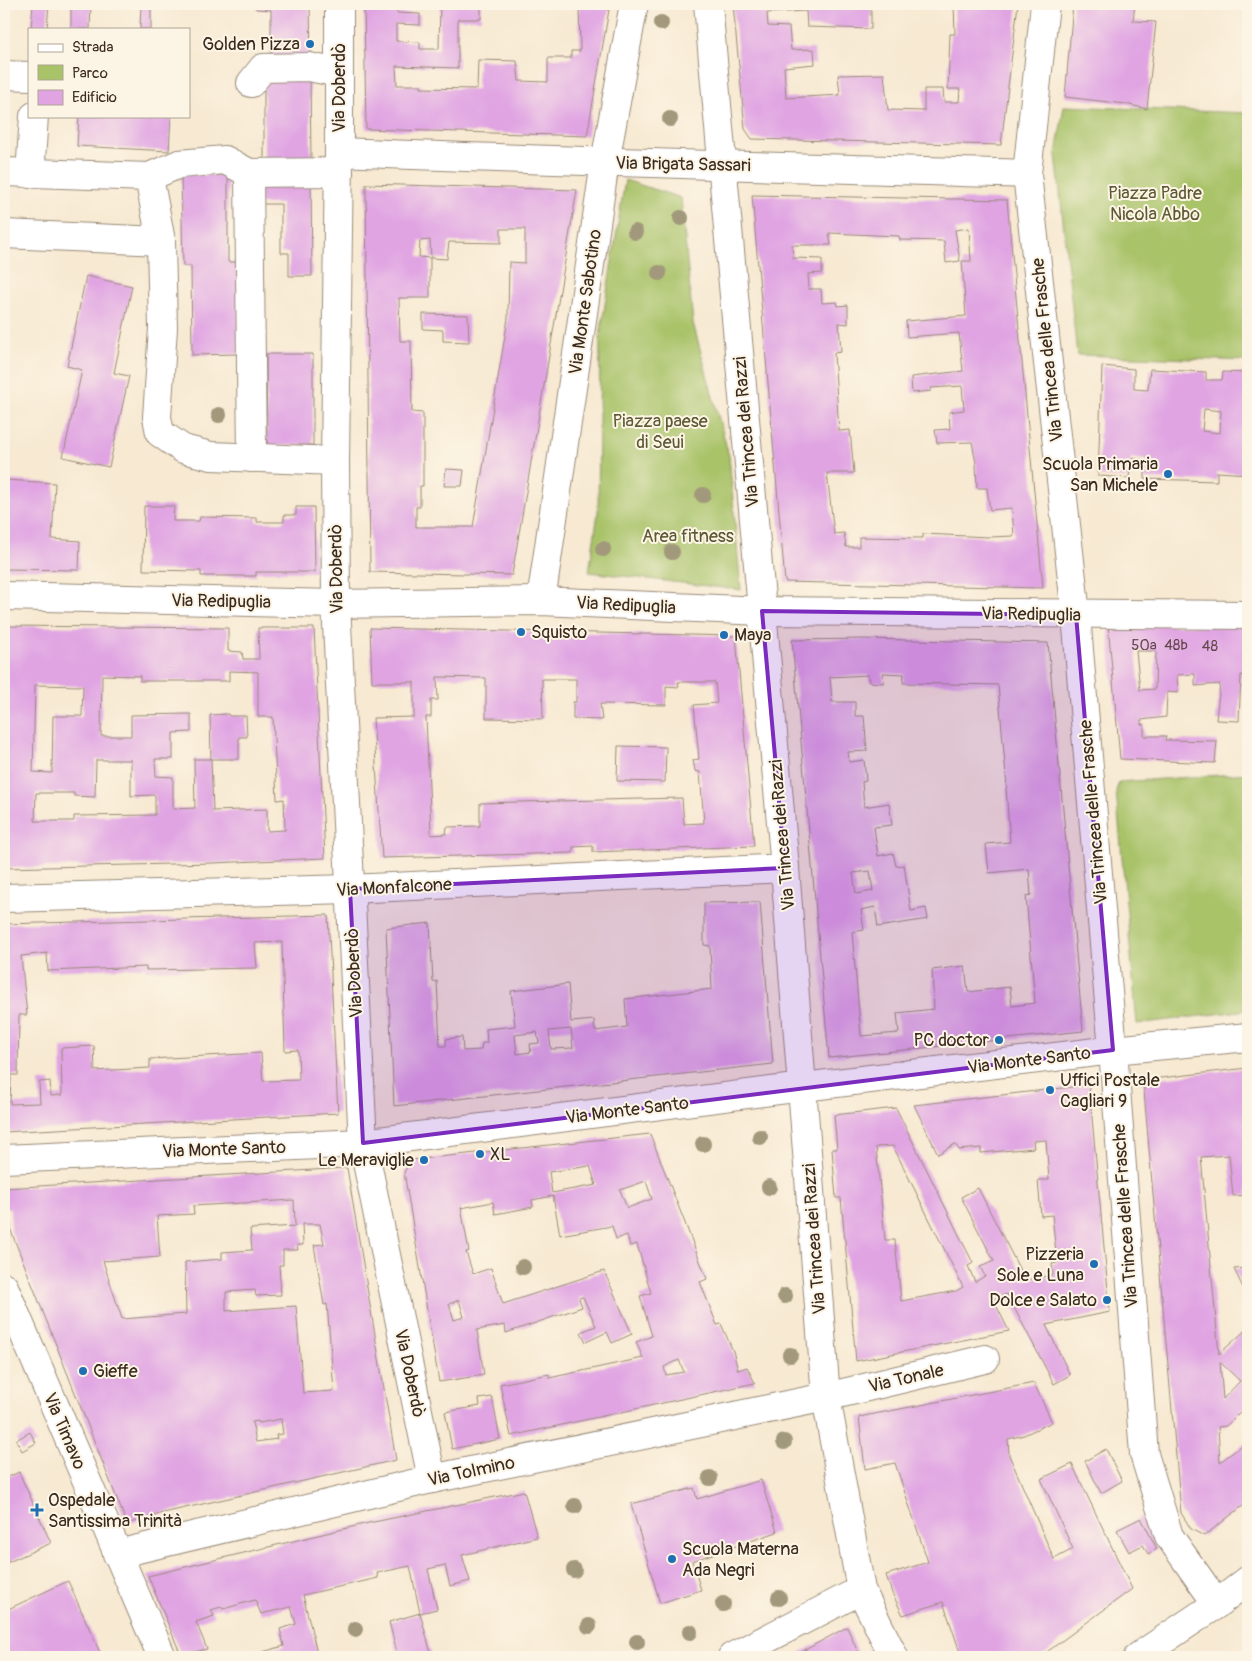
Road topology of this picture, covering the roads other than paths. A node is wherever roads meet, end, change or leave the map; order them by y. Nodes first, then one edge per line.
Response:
1 (339, 4) edge
2 (634, 4) edge
3 (708, 4) edge
4 (1045, 4) edge
5 (4, 74) edge
6 (339, 74) junction
7 (28, 76) edge
8 (251, 83) dead end
9 (33, 118) edge
10 (339, 162) junction
11 (605, 162) junction
12 (722, 164) junction
13 (17, 173) edge
14 (249, 173) junction
15 (1027, 174) junction
16 (149, 177) junction
17 (4, 234) edge
18 (161, 241) junction
19 (252, 458) junction
20 (335, 461) junction
21 (4, 596) edge
22 (541, 601) junction
23 (336, 604) junction
24 (762, 611) junction
25 (1076, 615) junction
26 (1248, 616) edge
27 (785, 868) junction
28 (350, 889) junction
29 (4, 898) edge
30 (1248, 1037) edge
31 (1112, 1050) junction
32 (803, 1087) junction
33 (363, 1144) junction
34 (4, 1159) edge
35 (4, 1288) edge
36 (985, 1360) dead end
37 (826, 1396) junction
38 (432, 1478) junction
39 (117, 1554) junction
40 (1248, 1580) edge
41 (861, 1590) junction
42 (1217, 1604) junction
43 (162, 1657) edge
44 (732, 1657) edge
45 (894, 1657) edge
46 (1138, 1657) edge

1 - 6 street, Via Doberdò
2 - 11 street, Via Monte Sabotino
3 - 12 street, Via Trincea dei Razzi
4 - 15 street, Via Trincea delle Frasche
5 - 7 street
6 - 8 street
6 - 10 street, Via Doberdò
9 - 13 street
10 - 11 street, Via Brigata Sassari
10 - 14 street
10 - 20 street, Via Doberdò
11 - 12 street, Via Brigata Sassari
11 - 22 street, Via Monte Sabotino
12 - 15 street, Via Brigata Sassari
12 - 24 street, Via Trincea dei Razzi
13 - 16 street
14 - 16 street
14 - 19 street
15 - 25 street, Via Trincea delle Frasche
16 - 18 street
17 - 18 street
18 - 19 street
19 - 20 street
20 - 23 street, Via Doberdò
21 - 23 street, Via Redipuglia
22 - 23 street, Via Redipuglia
22 - 24 street, Via Redipuglia
23 - 28 street, Via Doberdò
24 - 25 street, Via Redipuglia
24 - 27 street, Via Trincea dei Razzi
25 - 26 street, Via Redipuglia
25 - 31 street, Via Trincea delle Frasche
27 - 28 street, Via Monfalcone
27 - 32 street, Via Trincea dei Razzi
28 - 29 street, Via Monfalcone
28 - 33 street, Via Doberdò
30 - 31 street, Via Monte Santo
31 - 32 street, Via Monte Santo
31 - 42 street, Via Trincea delle Frasche
32 - 33 street, Via Monte Santo
32 - 37 street, Via Trincea dei Razzi
33 - 34 street, Via Monte Santo
33 - 38 street, Via Doberdò
35 - 39 street, Via Timavo
36 - 37 street, Via Tonale
37 - 38 street, Via Tolmino
37 - 41 street, Via Trincea dei Razzi
38 - 39 street, Via Tolmino
39 - 43 street, Via Timavo
40 - 42 street
41 - 44 street
41 - 45 street, Via Trincea dei Razzi
42 - 46 street

